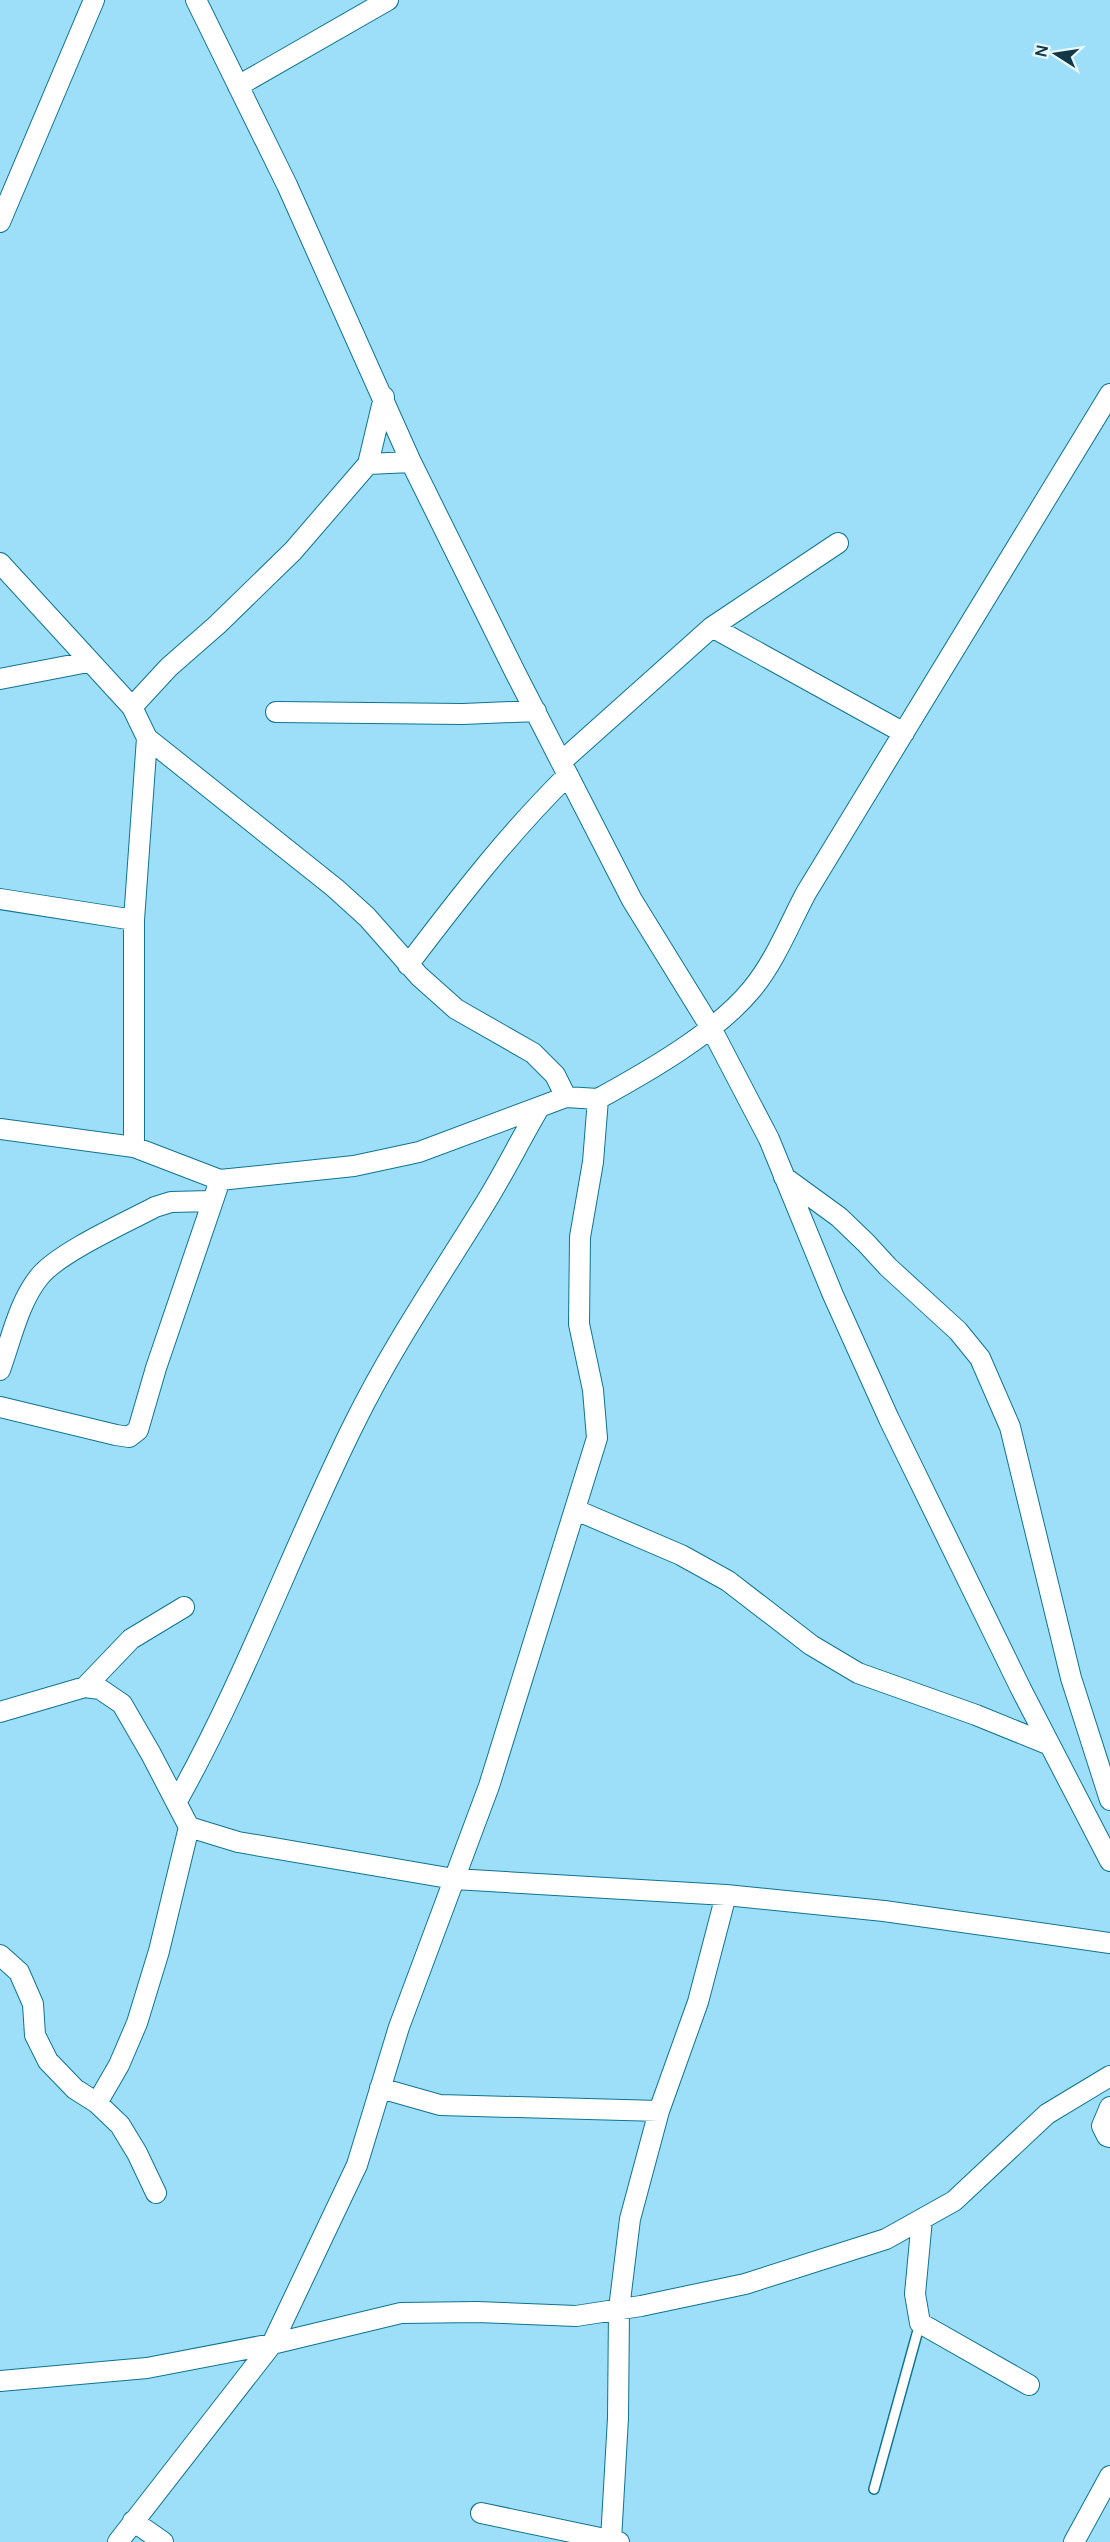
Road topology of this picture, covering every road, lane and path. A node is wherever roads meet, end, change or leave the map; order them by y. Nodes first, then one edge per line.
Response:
1 (94, 0) edge
2 (196, 0) edge
3 (388, 0) edge
4 (238, 86) junction
5 (0, 222) edge
6 (1110, 394) edge
7 (384, 397) junction
8 (411, 462) junction
9 (368, 464) junction
10 (838, 543) dead end
11 (0, 563) edge
12 (712, 627) junction
13 (88, 662) junction
14 (0, 679) edge
15 (132, 707) junction
16 (536, 711) junction
17 (276, 712) dead end
18 (904, 733) junction
19 (147, 738) junction
20 (564, 768) junction
21 (0, 899) edge
22 (134, 920) junction
23 (408, 964) junction
24 (711, 1028) junction
25 (566, 1097) junction
26 (598, 1099) junction
27 (539, 1108) junction
28 (0, 1129) edge
29 (134, 1147) junction
30 (784, 1177) junction
31 (220, 1180) junction
32 (211, 1201) junction
33 (0, 1370) edge
34 (0, 1407) edge
35 (576, 1509) junction
36 (184, 1607) dead end
37 (85, 1687) junction
38 (0, 1712) edge
39 (1050, 1745) junction
40 (1110, 1800) edge
41 (177, 1801) junction
42 (189, 1827) junction
43 (1109, 1853) edge
44 (454, 1880) junction
45 (726, 1896) junction
46 (1110, 1943) edge
47 (0, 1955) edge
48 (1110, 2076) edge
49 (380, 2088) junction
50 (97, 2103) junction
51 (1110, 2107) edge
52 (659, 2111) junction
53 (1110, 2137) edge
54 (156, 2193) dead end
55 (922, 2219) junction
56 (618, 2309) junction
57 (920, 2323) junction
58 (272, 2344) junction
59 (0, 2381) edge
60 (1029, 2385) dead end
61 (1110, 2476) edge
62 (874, 2489) dead end
63 (481, 2513) dead end
64 (134, 2521) junction
65 (615, 2541) edge
66 (118, 2542) edge
67 (163, 2542) edge
68 (1074, 2542) edge

1 - 5 street
2 - 4 street
3 - 4 street
4 - 7 street
6 - 18 street
7 - 8 street
7 - 9 street
8 - 9 street
8 - 16 street
9 - 15 street
10 - 12 street
11 - 13 street
12 - 18 street
12 - 20 street
13 - 14 street
13 - 15 street
15 - 19 street
16 - 17 street
16 - 20 street
18 - 24 street
19 - 22 street
19 - 23 street
20 - 23 street
20 - 24 street
21 - 22 street
22 - 29 street
23 - 25 street
24 - 26 street
24 - 30 street
25 - 26 street
25 - 27 street
26 - 35 street
27 - 31 street
27 - 41 street
28 - 29 street
29 - 31 street
30 - 39 street
30 - 40 street
31 - 32 street
32 - 33 street
32 - 34 street
35 - 39 street
35 - 44 street
36 - 37 street
37 - 38 street
37 - 41 street
39 - 43 street
41 - 42 street
42 - 44 street
42 - 50 street
44 - 45 street
44 - 49 street
45 - 46 street
45 - 52 street
47 - 50 street
48 - 55 street
49 - 52 street
49 - 58 street
50 - 54 street
51 - 53 street
52 - 56 street
55 - 56 street
55 - 57 street
56 - 58 street
56 - 65 street
57 - 60 street
57 - 62 lane
58 - 59 street
58 - 64 street
61 - 68 street
63 - 65 street
64 - 66 street
64 - 67 street

